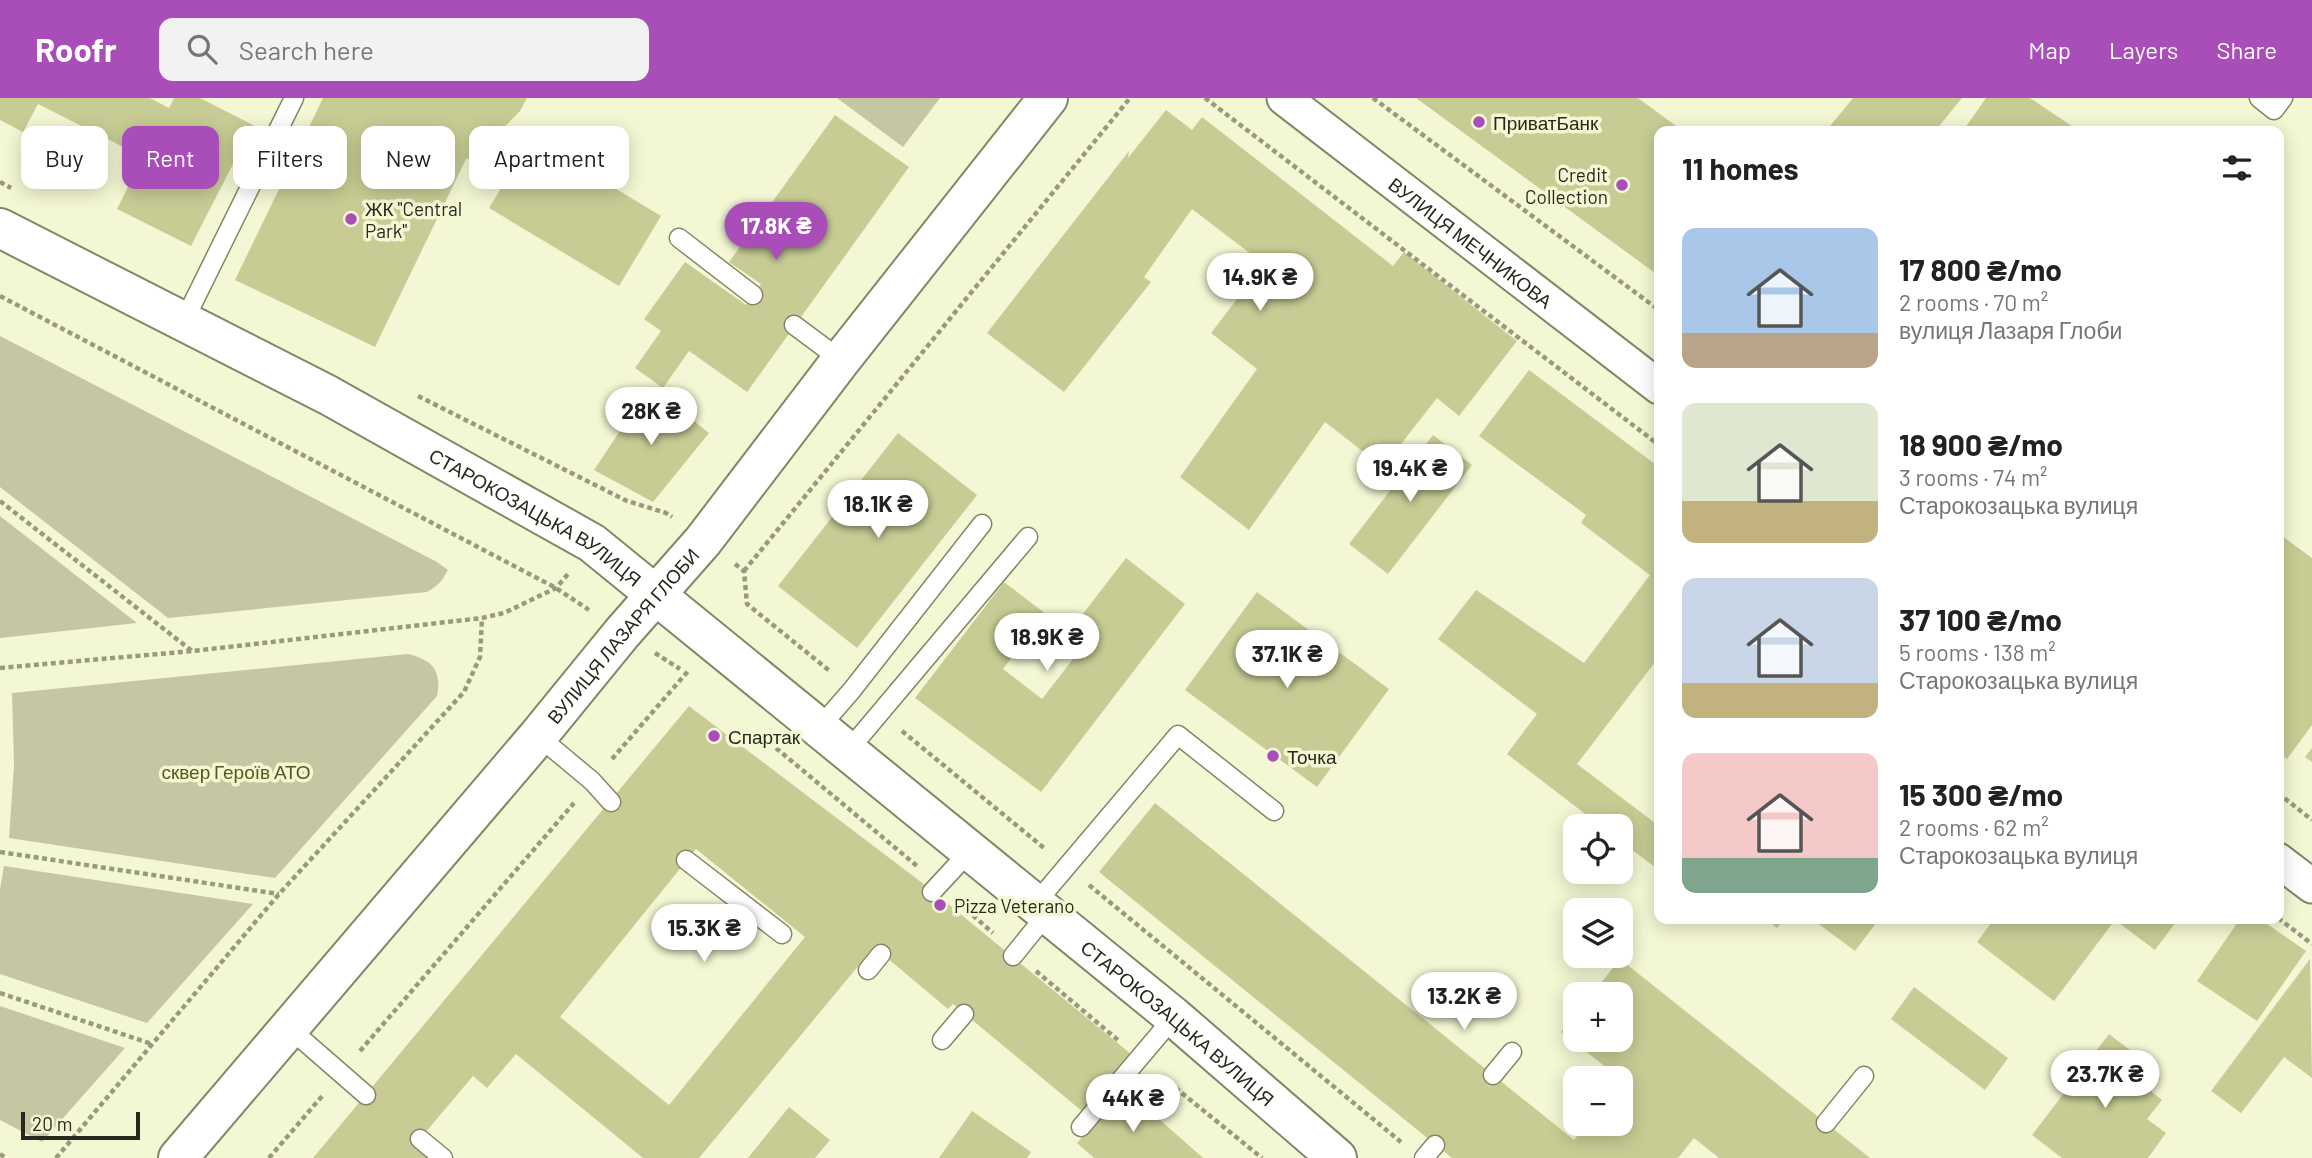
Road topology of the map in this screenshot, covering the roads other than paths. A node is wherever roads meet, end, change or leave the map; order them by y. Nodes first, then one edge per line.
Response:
1 (294, 98) edge
2 (1048, 98) edge
3 (1284, 98) edge
4 (2259, 98) edge
5 (2283, 98) edge
6 (0, 228) edge
7 (679, 238) dead end
8 (753, 295) dead end
9 (184, 321) junction
10 (794, 325) dead end
11 (841, 360) junction
12 (1654, 383) edge
13 (982, 524) dead end
14 (1028, 537) dead end
15 (657, 594) junction
16 (538, 736) junction
17 (833, 740) junction
18 (611, 802) dead end
19 (1274, 811) dead end
20 (970, 850) junction
21 (686, 860) dead end
22 (2284, 865) edge
23 (2312, 886) edge
24 (932, 892) dead end
25 (1041, 909) junction
26 (782, 934) dead end
27 (881, 954) dead end
28 (1013, 956) dead end
29 (868, 970) dead end
30 (964, 1014) dead end
31 (1174, 1017) junction
32 (289, 1028) junction
33 (942, 1040) dead end
34 (1512, 1052) dead end
35 (1493, 1075) dead end
36 (1864, 1076) dead end
37 (366, 1095) dead end
38 (1826, 1123) dead end
39 (1081, 1127) dead end
40 (420, 1139) dead end
41 (178, 1158) edge
42 (443, 1158) edge
43 (1338, 1158) edge

1 - 9 lane
2 - 11 street, ВУЛИЦЯ ЛАЗАРЯ ГЛОБИ
3 - 12 street, ВУЛИЦЯ МЕЧНИКОВА
4 - 5 lane
6 - 9 street, СТАРОКОЗАЦЬКА ВУЛИЦЯ
7 - 8 lane
9 - 15 street, СТАРОКОЗАЦЬКА ВУЛИЦЯ
10 - 11 lane
11 - 15 street, ВУЛИЦЯ ЛАЗАРЯ ГЛОБИ
13 - 17 lane
14 - 17 lane
15 - 16 street, ВУЛИЦЯ ЛАЗАРЯ ГЛОБИ
15 - 17 street, СТАРОКОЗАЦЬКА ВУЛИЦЯ
16 - 18 lane
16 - 32 street, ВУЛИЦЯ ЛАЗАРЯ ГЛОБИ
17 - 20 street, СТАРОКОЗАЦЬКА ВУЛИЦЯ
19 - 25 lane
20 - 24 lane
20 - 25 street, СТАРОКОЗАЦЬКА ВУЛИЦЯ
21 - 26 lane
22 - 23 street
25 - 28 lane
25 - 31 street, СТАРОКОЗАЦЬКА ВУЛИЦЯ
27 - 29 lane
30 - 33 lane
31 - 39 lane
31 - 43 street, СТАРОКОЗАЦЬКА ВУЛИЦЯ
32 - 37 lane
32 - 41 street, ВУЛИЦЯ ЛАЗАРЯ ГЛОБИ
34 - 35 lane
36 - 38 lane
40 - 42 lane

